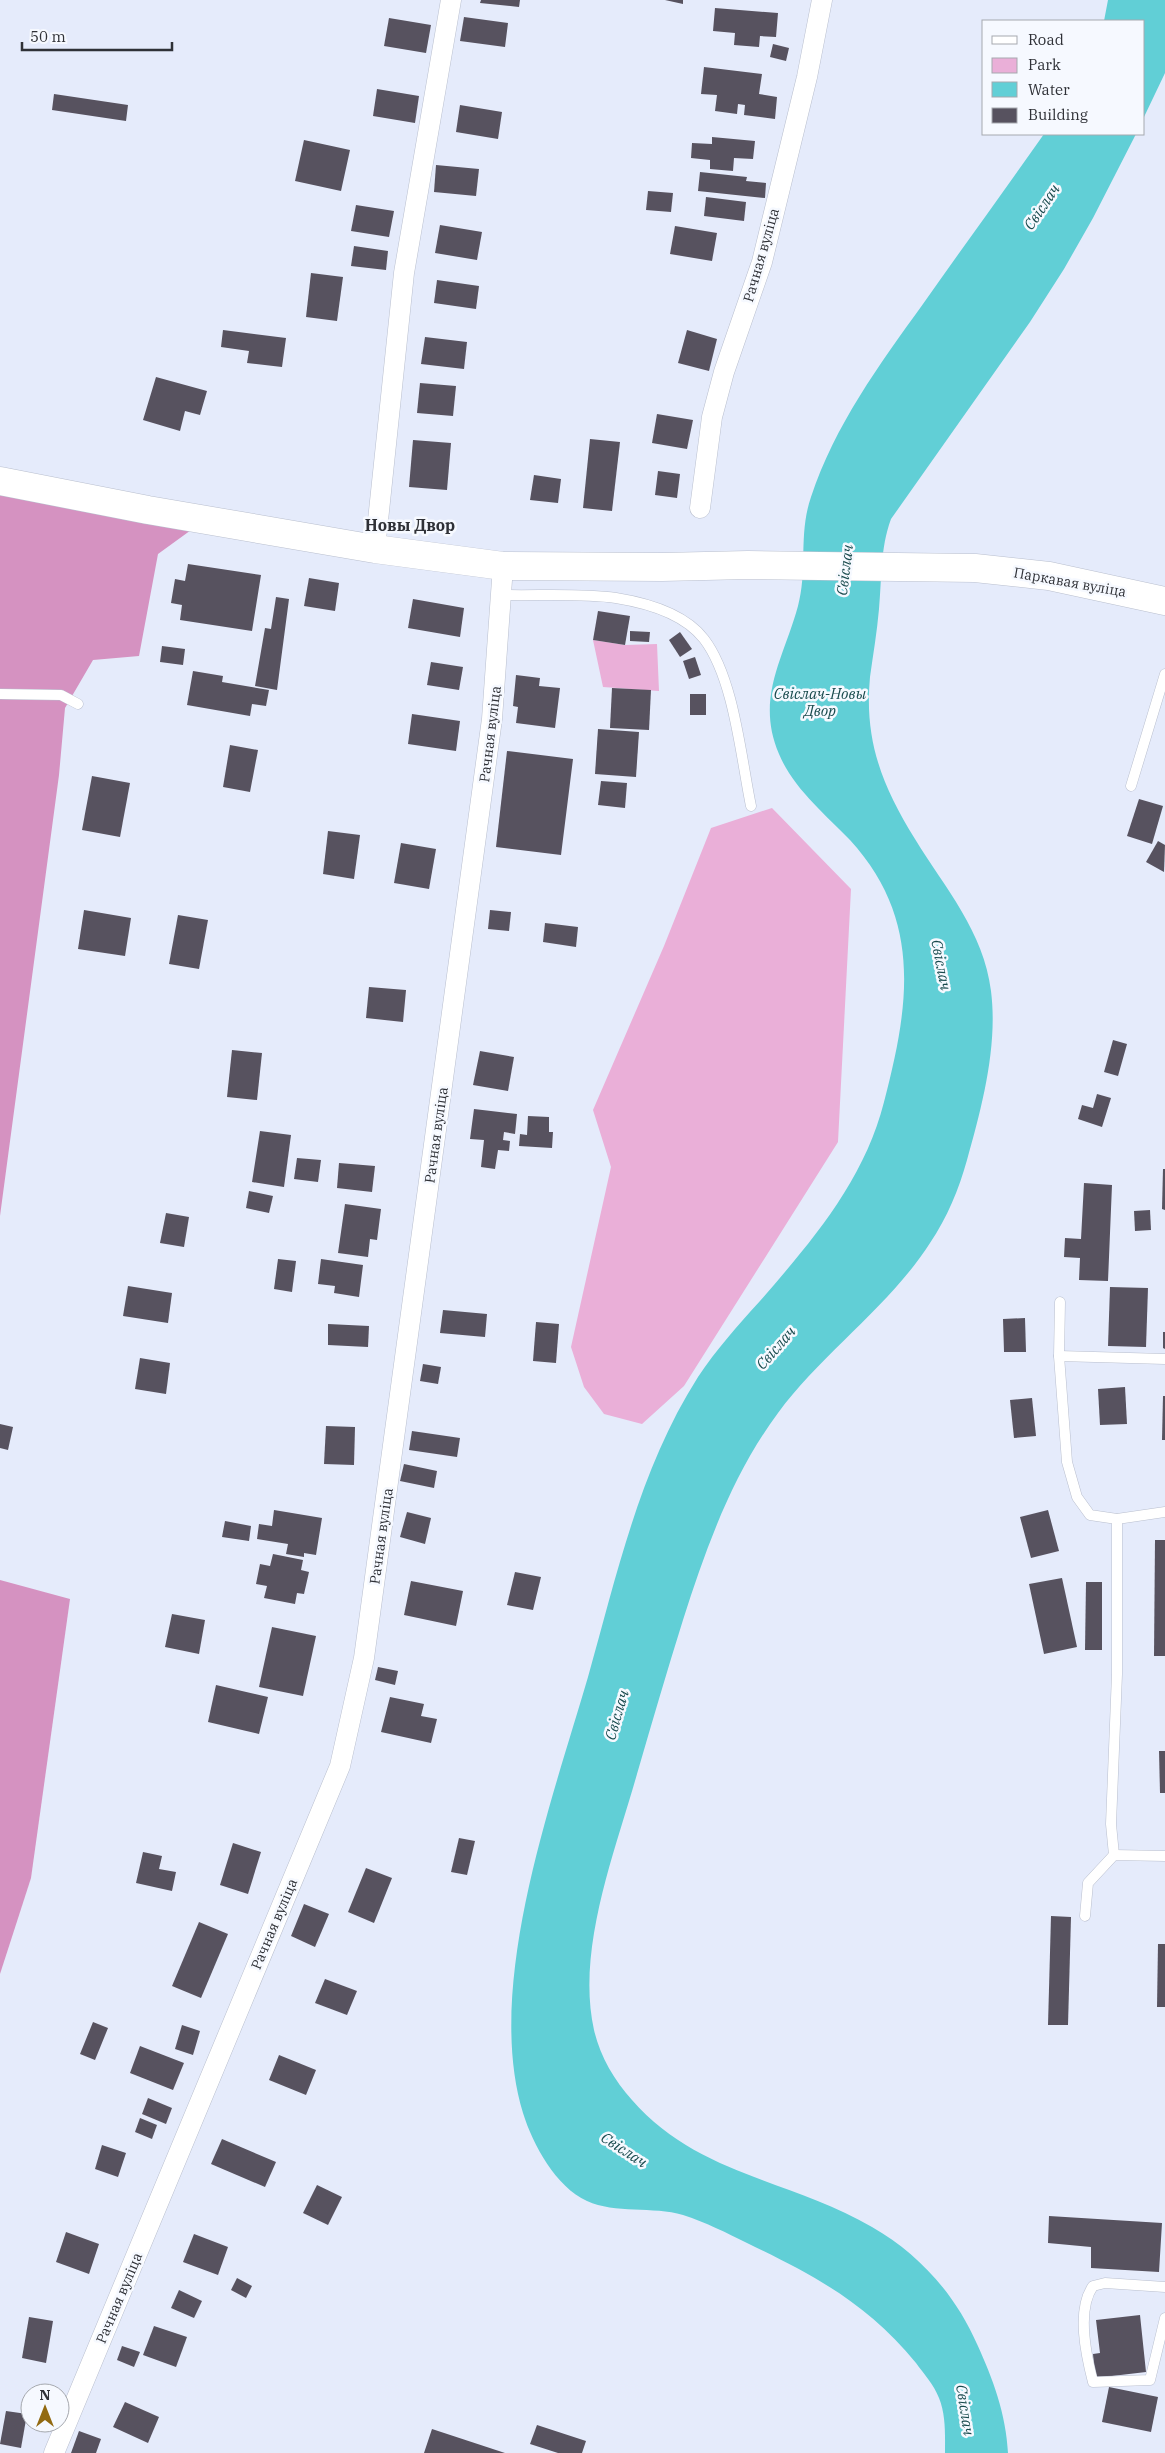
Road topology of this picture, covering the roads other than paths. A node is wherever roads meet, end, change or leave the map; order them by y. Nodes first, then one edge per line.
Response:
1 (451, 0) edge
2 (822, 0) edge
3 (0, 482) edge
4 (700, 508) dead end
5 (375, 549) junction
6 (503, 566) junction
7 (502, 595) junction
8 (1165, 601) edge
9 (1165, 674) edge
10 (0, 694) edge
11 (78, 704) dead end
12 (1131, 786) dead end
13 (750, 806) dead end
14 (1060, 1302) dead end
15 (1060, 1356) junction
16 (1165, 1359) edge
17 (1165, 1512) edge
18 (1117, 1518) junction
19 (1114, 1855) junction
20 (1165, 1856) edge
21 (1085, 1916) dead end
22 (1165, 2286) edge
23 (1165, 2318) edge
24 (54, 2453) edge

1 - 5 street
2 - 4 street, Рачная вуліца
3 - 5 main road, Паркавая вуліца
5 - 6 main road, Паркавая вуліца
6 - 7 street, Рачная вуліца
6 - 8 main road, Паркавая вуліца
7 - 13 lane
7 - 24 street, Рачная вуліца
9 - 12 lane
10 - 11 lane
14 - 15 lane
15 - 16 lane
15 - 18 lane
17 - 18 lane
18 - 19 lane
19 - 20 lane
19 - 21 lane
22 - 23 lane

